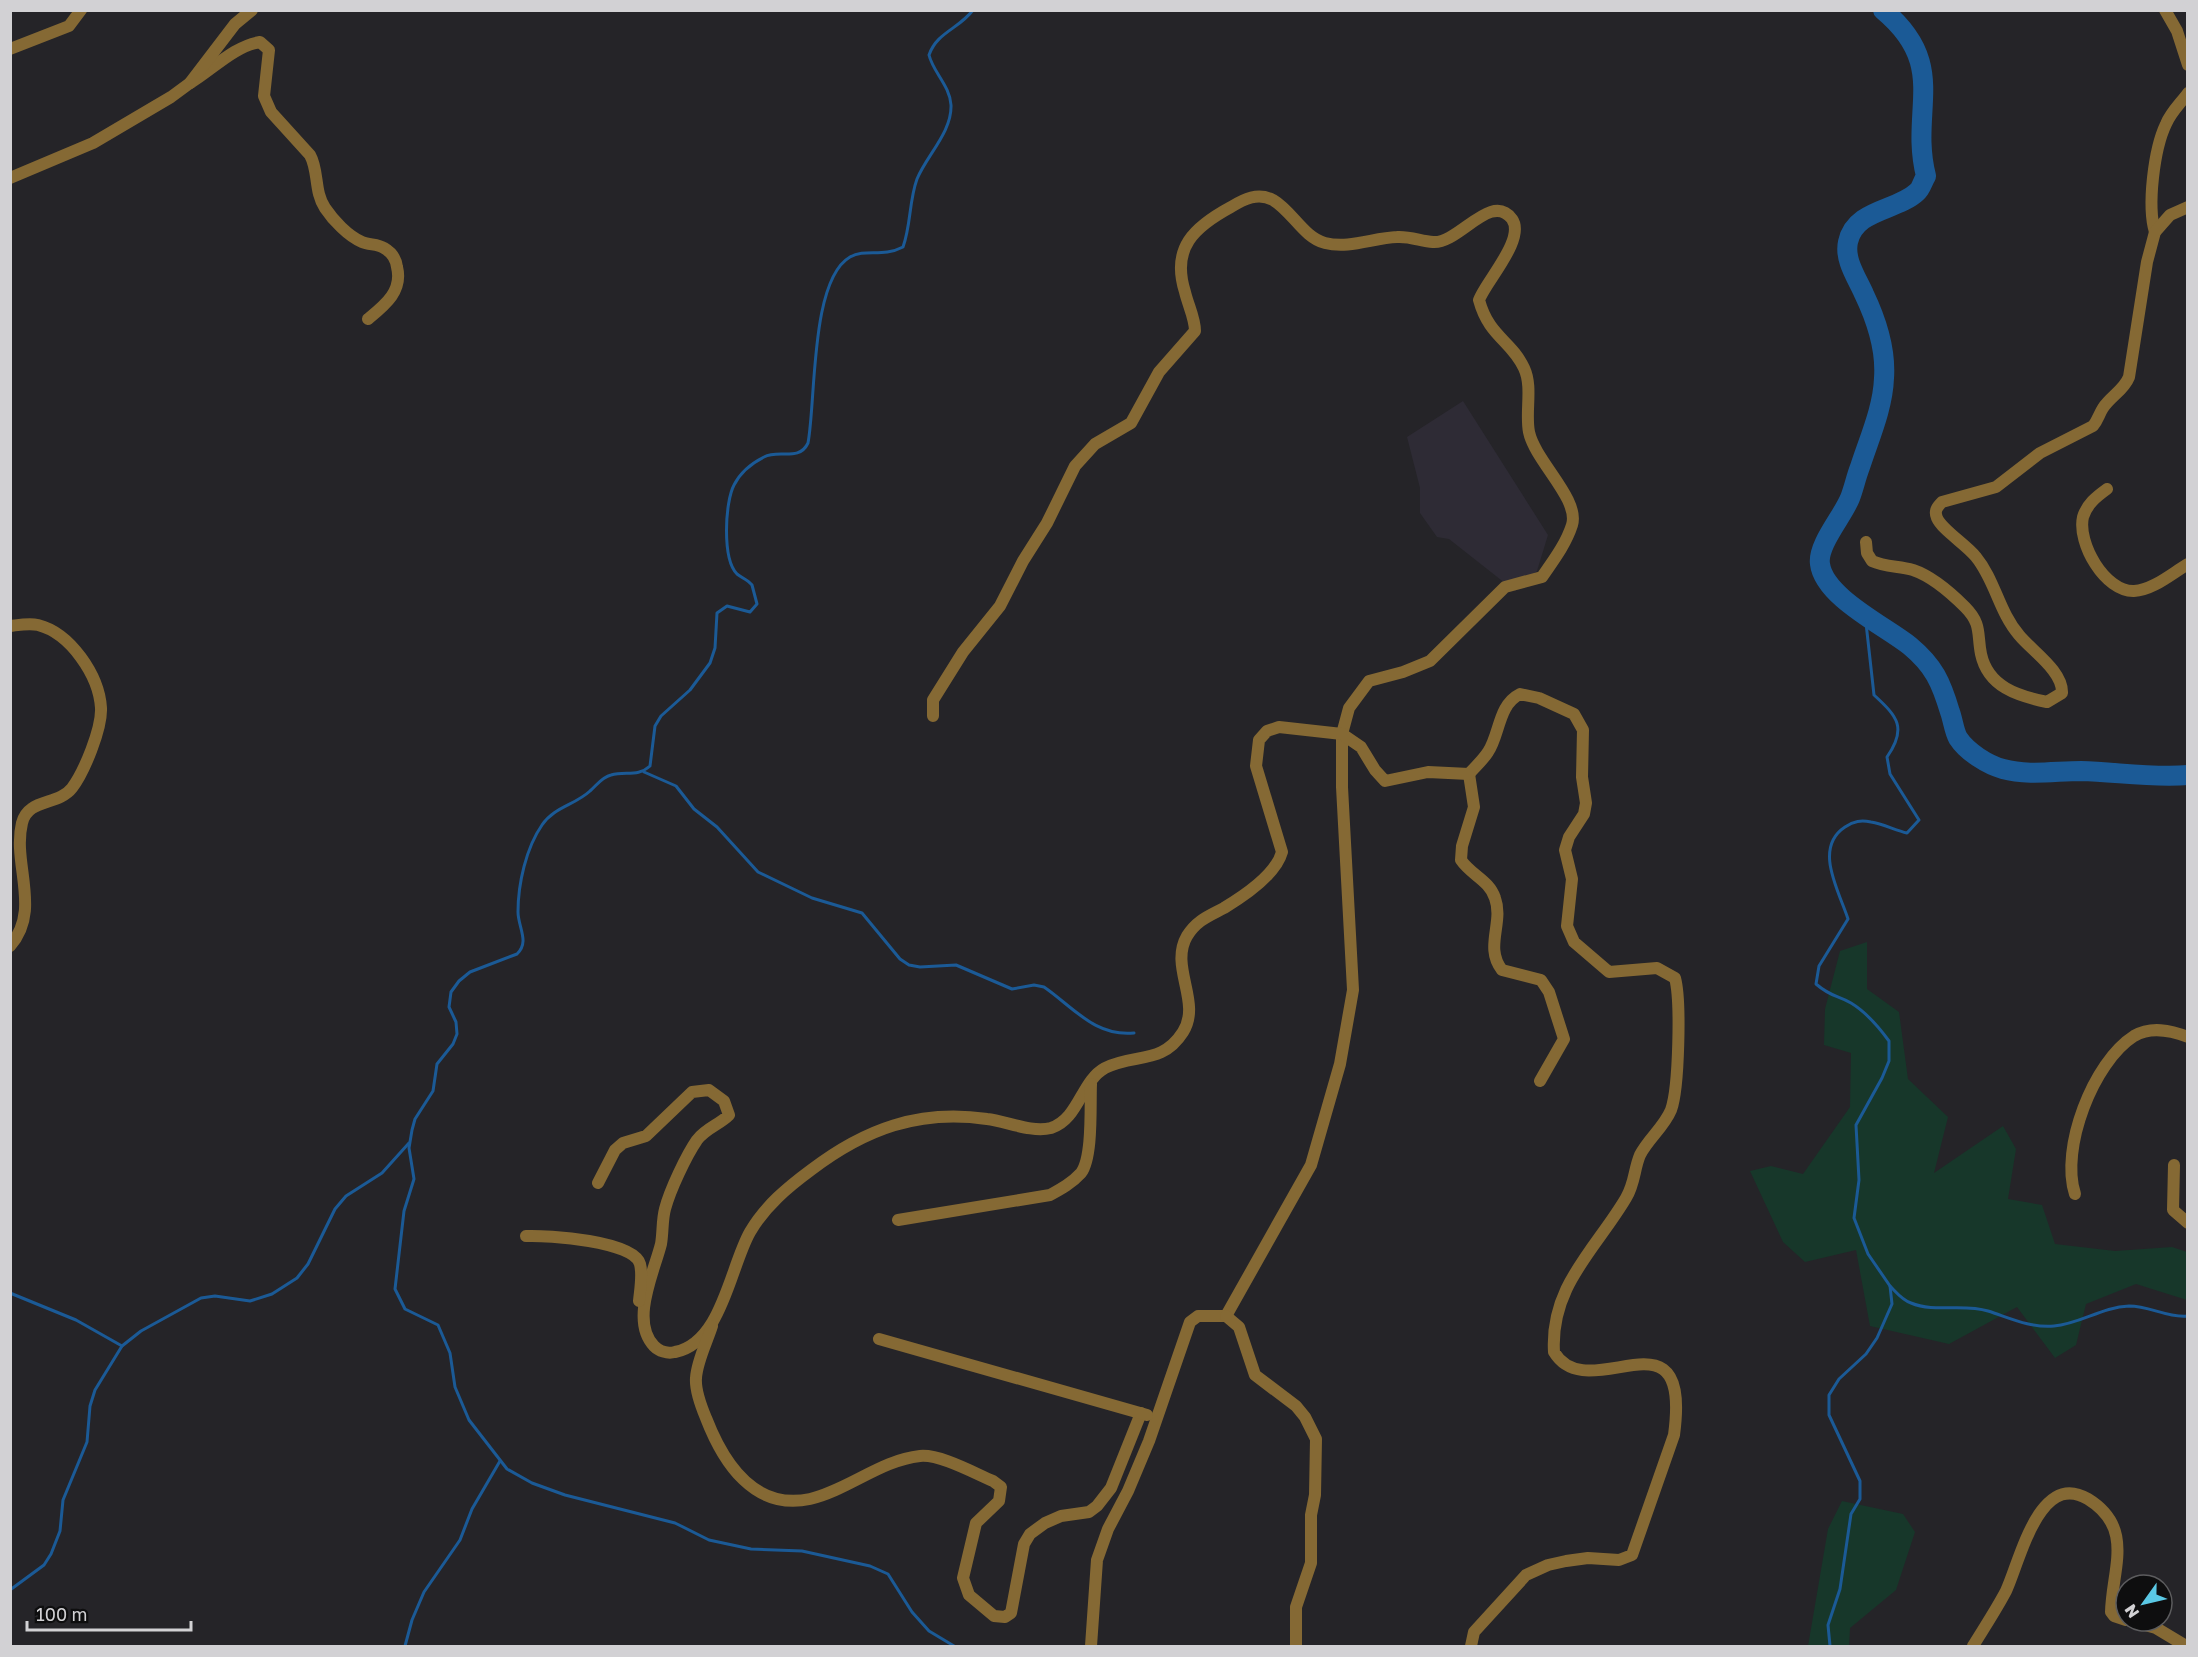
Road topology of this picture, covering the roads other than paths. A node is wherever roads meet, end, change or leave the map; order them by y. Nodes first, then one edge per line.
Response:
1 (81, 10) edge
2 (252, 10) edge
3 (2165, 10) edge
4 (10, 49) edge
5 (2187, 65) edge
6 (190, 84) junction
7 (2187, 93) edge
8 (10, 178) edge
9 (2187, 207) edge
10 (2155, 232) junction
11 (368, 320) dead end
12 (2107, 489) dead end
13 (1866, 542) dead end
14 (2187, 564) edge
15 (10, 626) edge
16 (933, 716) dead end
17 (1342, 735) junction
18 (1469, 774) junction
19 (10, 946) edge
20 (2187, 1036) edge
21 (1540, 1081) dead end
22 (1091, 1083) junction
23 (2174, 1165) dead end
24 (598, 1183) dead end
25 (2074, 1194) dead end
26 (898, 1220) dead end
27 (2187, 1223) edge
28 (526, 1236) dead end
29 (1226, 1316) junction
30 (712, 1326) junction
31 (647, 1336) junction
32 (879, 1339) dead end
33 (1141, 1413) junction
34 (1157, 1418) junction
35 (2116, 1573) edge
36 (2114, 1591) edge
37 (2114, 1616) edge
38 (2164, 1633) edge
39 (1091, 1647) edge
40 (1296, 1647) edge
41 (1471, 1647) edge
42 (1973, 1647) edge
43 (2186, 1647) edge

1 - 4 street
2 - 6 street
3 - 5 street
6 - 8 street
6 - 11 street
7 - 10 street
9 - 10 street
10 - 13 street
12 - 14 street
15 - 19 street
16 - 17 street
17 - 18 street
17 - 22 street
17 - 29 street
18 - 21 street
18 - 41 street
20 - 25 street
22 - 26 street
22 - 30 street
23 - 27 street
24 - 31 street
28 - 31 street
29 - 34 street
29 - 40 street
30 - 31 street
30 - 33 street
32 - 33 street
33 - 34 street
34 - 39 street
35 - 42 street
36 - 37 street
38 - 43 street

